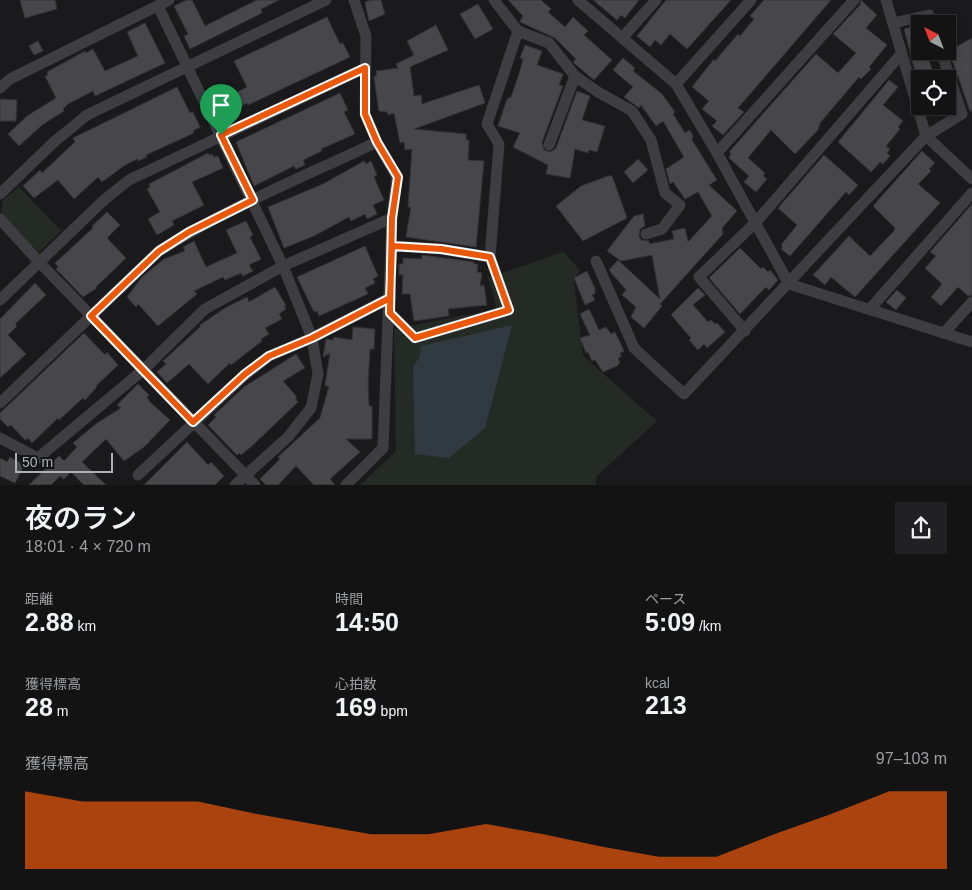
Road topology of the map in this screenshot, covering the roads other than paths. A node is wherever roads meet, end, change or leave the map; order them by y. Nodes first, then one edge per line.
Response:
1 (169, 0) edge
2 (326, 0) edge
3 (354, 0) edge
4 (494, 0) edge
5 (578, 0) edge
6 (656, 0) edge
7 (751, 0) edge
8 (854, 0) edge
9 (886, 0) edge
10 (158, 6) junction
11 (911, 20) edge
12 (893, 24) junction
13 (518, 31) junction
14 (622, 38) junction
15 (902, 53) junction
16 (944, 60) edge
17 (188, 67) junction
18 (365, 68) junction
19 (575, 76) junction
20 (676, 84) junction
21 (0, 88) edge
22 (221, 135) junction
23 (926, 136) junction
24 (377, 142) junction
25 (549, 145) dead end
26 (717, 153) junction
27 (972, 179) edge
28 (972, 193) edge
29 (0, 194) edge
30 (253, 200) junction
31 (392, 218) junction
32 (0, 219) edge
33 (756, 222) junction
34 (646, 234) dead end
35 (392, 246) junction
36 (490, 257) junction
37 (596, 261) dead end
38 (40, 263) junction
39 (283, 266) junction
40 (789, 284) junction
41 (390, 298) junction
42 (0, 300) edge
43 (972, 302) edge
44 (870, 309) junction
45 (390, 313) junction
46 (91, 316) junction
47 (745, 331) junction
48 (944, 334) junction
49 (312, 338) junction
50 (972, 342) edge
51 (143, 370) junction
52 (0, 404) edge
53 (193, 422) junction
54 (0, 438) edge
55 (138, 475) dead end
56 (246, 475) junction
57 (236, 485) edge
58 (254, 485) edge
59 (346, 485) edge

1 - 10 street
2 - 17 street
3 - 18 street
4 - 13 street
5 - 14 street
6 - 14 street
7 - 20 street
8 - 26 street
9 - 12 street
10 - 17 street
10 - 21 street
11 - 12 street
12 - 15 street
13 - 19 street
13 - 36 street
14 - 20 street
15 - 23 street
15 - 33 street
16 - 23 street
17 - 22 street
17 - 29 street
18 - 22 street
18 - 24 street
19 - 25 street
19 - 34 street
20 - 26 street
22 - 30 street
22 - 38 street
23 - 27 street
23 - 40 street
24 - 30 street
24 - 31 street
26 - 33 street
28 - 44 street
30 - 39 street
30 - 46 street
31 - 35 street
31 - 39 street
32 - 38 street
33 - 40 street
33 - 47 street
35 - 36 street
35 - 41 street
36 - 45 street
37 - 47 street
38 - 42 street
38 - 46 street
39 - 49 street
39 - 51 street
40 - 44 street
40 - 47 street
41 - 45 street
41 - 49 street
43 - 48 street
44 - 48 street
45 - 59 street
46 - 51 street
46 - 52 street
48 - 50 street
49 - 53 street
49 - 56 street
51 - 53 street
51 - 54 street
53 - 55 street
53 - 56 street
56 - 57 street
56 - 58 street

